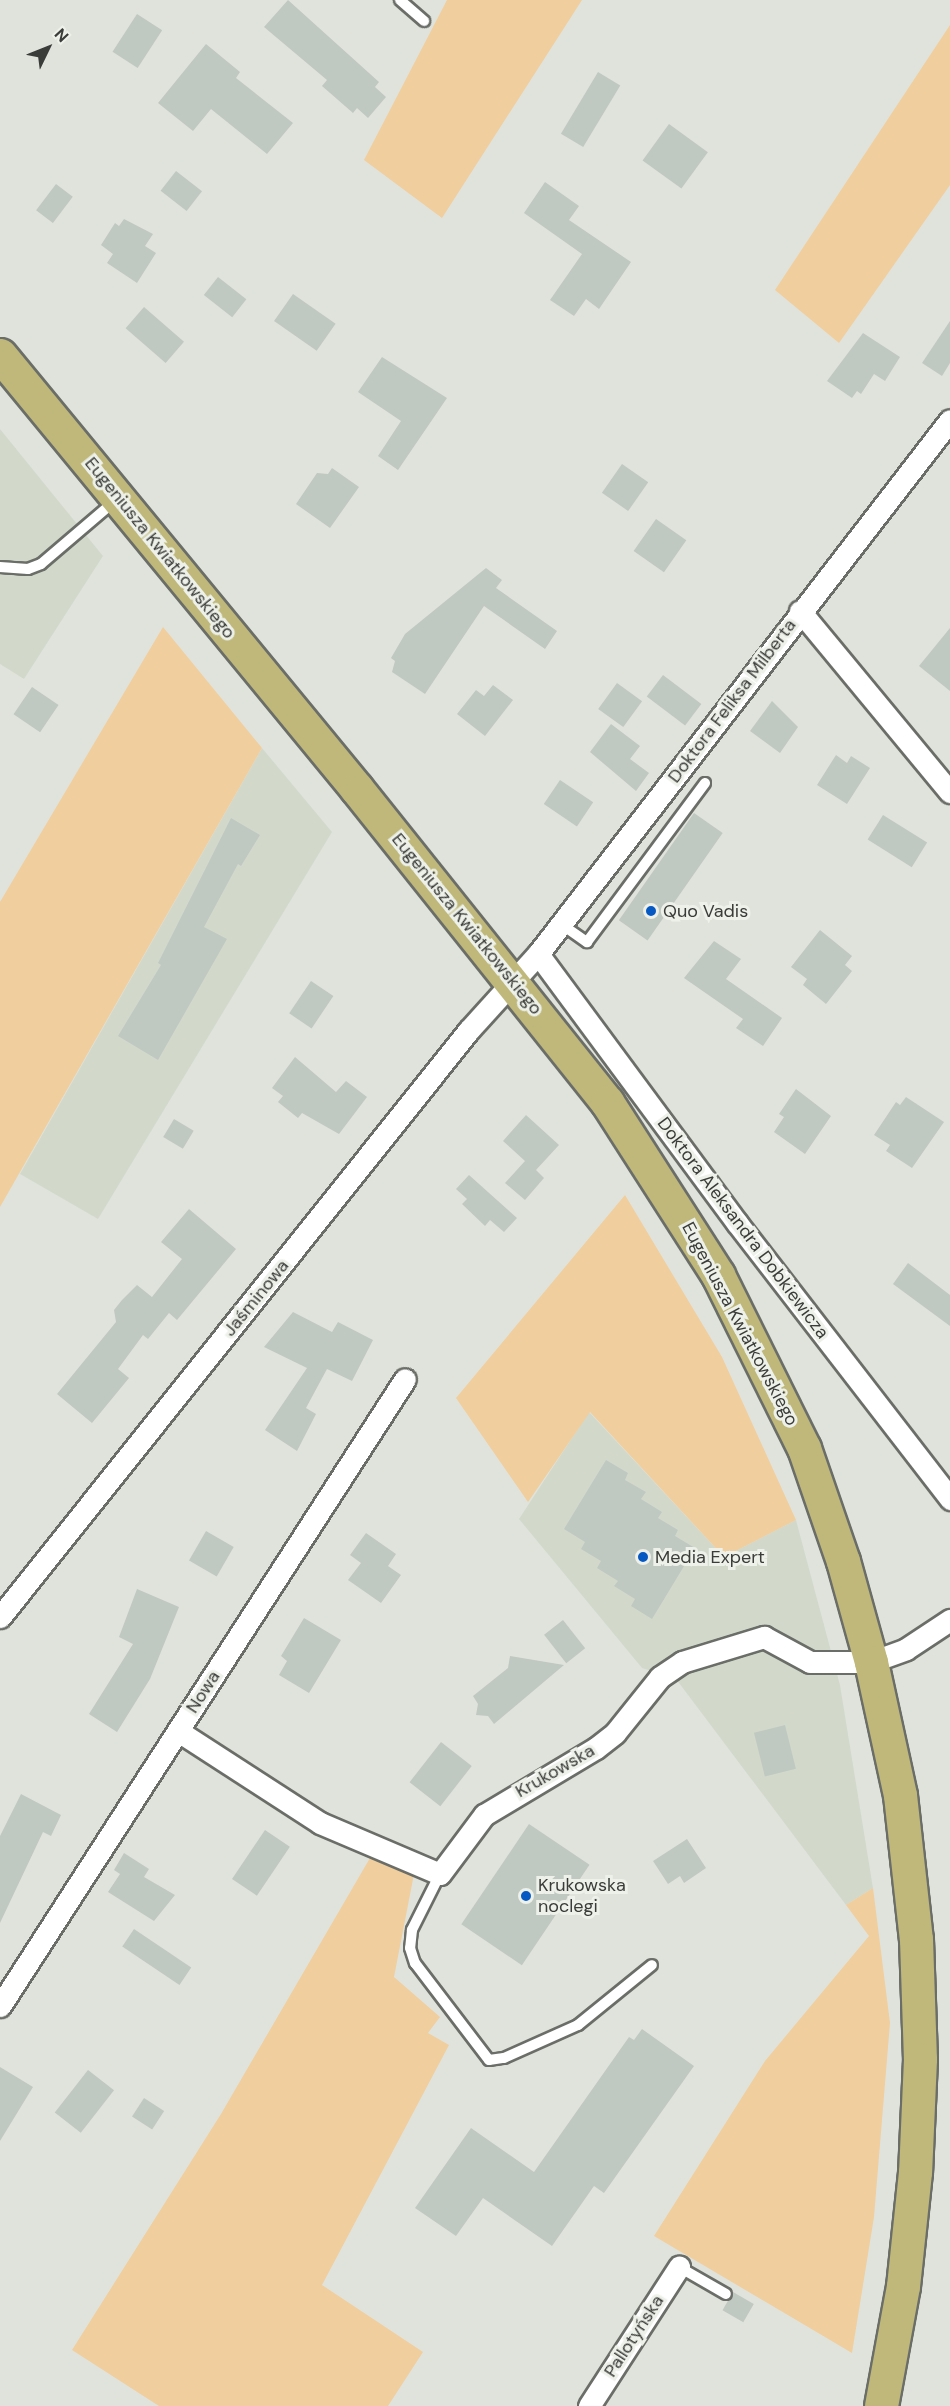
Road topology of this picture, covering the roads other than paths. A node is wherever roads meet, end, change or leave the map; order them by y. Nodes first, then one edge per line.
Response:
1 (400, 0) edge
2 (424, 21) dead end
3 (0, 355) edge
4 (950, 420) edge
5 (119, 498) junction
6 (0, 567) edge
7 (800, 611) junction
8 (705, 783) dead end
9 (950, 792) edge
10 (561, 924) junction
11 (538, 954) junction
12 (513, 982) junction
13 (405, 1378) dead end
14 (950, 1499) edge
15 (0, 1617) edge
16 (950, 1620) edge
17 (871, 1662) junction
18 (178, 1731) junction
19 (440, 1874) junction
20 (652, 1965) dead end
21 (0, 2006) edge
22 (679, 2267) joint
23 (726, 2294) dead end
24 (589, 2406) edge
25 (881, 2406) edge

1 - 2 lane
3 - 5 main road, Eugeniusza Kwiatkowskiego
4 - 7 street, Doktora Feliksa Milberta
5 - 6 lane
5 - 12 main road, Eugeniusza Kwiatkowskiego
7 - 9 street
7 - 10 street, Doktora Feliksa Milberta
8 - 10 lane
10 - 11 street, Doktora Feliksa Milberta
11 - 12 street, Doktora Feliksa Milberta
11 - 14 street, Doktora Aleksandra Dobkiewicza
12 - 15 street, Jaśminowa
12 - 17 main road, Eugeniusza Kwiatkowskiego
13 - 18 street, Nowa
16 - 17 street, Krukowska
17 - 19 street, Krukowska
17 - 25 main road, Eugeniusza Kwiatkowskiego
18 - 19 street
18 - 21 street, Nowa
19 - 20 lane
22 - 23 lane
22 - 24 street, Pallotyńska

